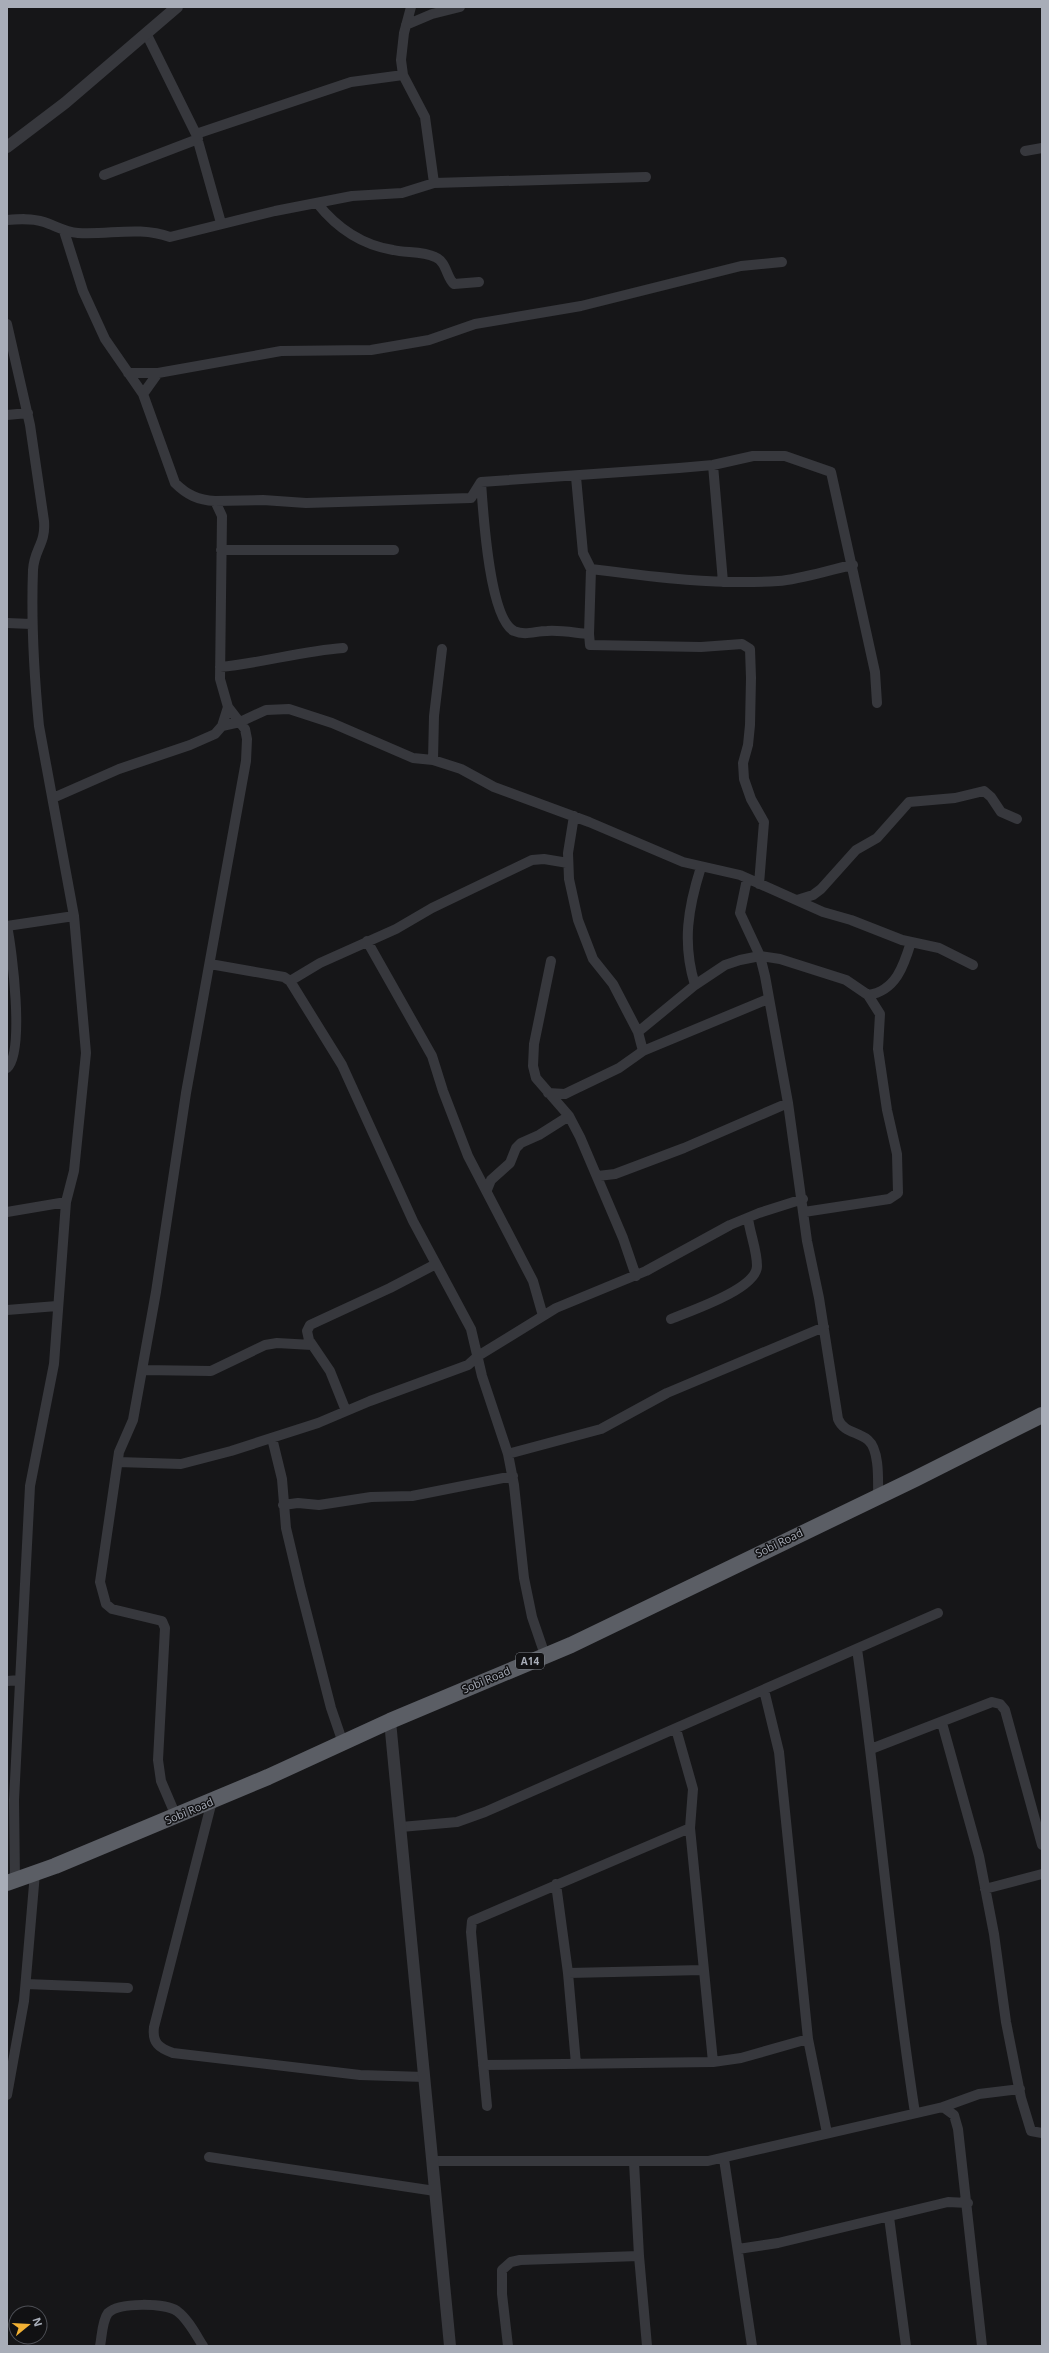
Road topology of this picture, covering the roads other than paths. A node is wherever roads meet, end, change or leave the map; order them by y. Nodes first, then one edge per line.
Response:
1 (177, 7) edge
2 (411, 7) edge
3 (460, 7) edge
4 (430, 10) edge
5 (406, 25) junction
6 (146, 33) junction
7 (403, 75) junction
8 (197, 137) junction
9 (7, 147) edge
10 (1042, 148) edge
11 (1025, 151) dead end
12 (104, 175) dead end
13 (646, 177) dead end
14 (434, 183) junction
15 (317, 203) junction
16 (7, 220) edge
17 (221, 223) junction
18 (64, 231) junction
19 (782, 262) dead end
20 (479, 282) dead end
21 (7, 324) edge
22 (158, 373) junction
23 (128, 374) junction
24 (144, 394) junction
25 (28, 413) junction
26 (7, 415) edge
27 (713, 465) junction
28 (576, 477) junction
29 (481, 482) junction
30 (215, 501) junction
31 (239, 501) junction
32 (222, 516) junction
33 (221, 550) junction
34 (394, 550) dead end
35 (853, 565) junction
36 (591, 569) junction
37 (723, 582) junction
38 (7, 623) edge
39 (31, 624) junction
40 (589, 634) junction
41 (343, 648) dead end
42 (442, 649) dead end
43 (220, 667) junction
44 (877, 703) dead end
45 (228, 707) junction
46 (240, 722) junction
47 (222, 726) junction
48 (433, 760) junction
49 (53, 798) junction
50 (574, 816) junction
51 (1017, 818) dead end
52 (568, 863) junction
53 (701, 867) junction
54 (747, 879) junction
55 (759, 884) junction
56 (797, 900) junction
57 (74, 916) junction
58 (7, 926) edge
59 (367, 942) junction
60 (911, 942) junction
61 (760, 956) junction
62 (551, 961) dead end
63 (210, 964) junction
64 (973, 965) dead end
65 (290, 981) junction
66 (695, 985) junction
67 (868, 996) junction
68 (768, 998) junction
69 (638, 1032) junction
70 (643, 1051) junction
71 (7, 1068) edge
72 (548, 1093) junction
73 (565, 1094) junction
74 (788, 1103) junction
75 (566, 1113) junction
76 (615, 1174) junction
77 (598, 1176) junction
78 (487, 1190) junction
79 (605, 1194) junction
80 (803, 1199) junction
81 (66, 1202) junction
82 (7, 1212) edge
83 (804, 1212) junction
84 (748, 1218) junction
85 (436, 1264) junction
86 (636, 1276) junction
87 (57, 1306) junction
88 (7, 1310) edge
89 (543, 1316) junction
90 (671, 1319) dead end
91 (824, 1327) junction
92 (312, 1345) junction
93 (478, 1356) junction
94 (142, 1370) junction
95 (346, 1411) junction
96 (1042, 1415) edge
97 (272, 1438) junction
98 (508, 1454) junction
99 (118, 1462) junction
100 (513, 1476) junction
101 (878, 1497) junction
102 (283, 1505) junction
103 (938, 1613) dead end
104 (857, 1649) junction
105 (544, 1655) junction
106 (20, 1680) junction
107 (7, 1681) edge
108 (764, 1690) junction
109 (390, 1721) junction
110 (942, 1723) junction
111 (676, 1729) junction
112 (343, 1743) junction
113 (871, 1749) junction
114 (212, 1801) junction
115 (176, 1816) junction
116 (401, 1827) junction
117 (690, 1828) junction
118 (1042, 1845) edge
119 (34, 1874) junction
120 (1042, 1874) edge
121 (11, 1882) edge
122 (556, 1884) junction
123 (985, 1889) junction
124 (703, 1970) junction
125 (568, 1973) junction
126 (26, 1984) junction
127 (128, 1988) dead end
128 (808, 2039) junction
129 (713, 2062) junction
130 (576, 2064) junction
131 (483, 2065) junction
132 (425, 2077) junction
133 (1020, 2089) junction
134 (7, 2095) edge
135 (487, 2106) dead end
136 (943, 2107) junction
137 (915, 2113) junction
138 (827, 2133) junction
139 (1042, 2133) edge
140 (209, 2157) dead end
141 (724, 2159) junction
142 (432, 2161) junction
143 (634, 2162) junction
144 (435, 2191) junction
145 (968, 2203) junction
146 (889, 2217) junction
147 (738, 2249) junction
148 (639, 2256) junction
149 (100, 2346) edge
150 (203, 2346) edge
151 (450, 2346) edge
152 (508, 2346) edge
153 (647, 2346) edge
154 (752, 2346) edge
155 (906, 2346) edge
156 (982, 2346) edge

1 - 6 street
2 - 5 street
3 - 4 street
4 - 5 street
5 - 7 street
6 - 8 street
6 - 9 street
7 - 8 street
7 - 14 street
8 - 12 street
8 - 17 street
10 - 11 street
13 - 14 street
14 - 15 street
15 - 17 street
15 - 20 street
16 - 18 street
17 - 18 street
18 - 23 street
19 - 22 street
21 - 25 street
22 - 23 street
22 - 24 street
23 - 24 street
24 - 30 street
25 - 26 street
25 - 39 street
27 - 28 street
27 - 35 street
27 - 37 street
28 - 29 street
28 - 36 street
29 - 31 street
29 - 40 street
30 - 31 street
30 - 32 street
31 - 32 street
32 - 33 street
33 - 34 street
33 - 43 street
35 - 37 street
35 - 44 street
36 - 37 street
36 - 40 street
38 - 39 street
39 - 49 street
40 - 55 street
41 - 43 street
42 - 48 street
43 - 45 street
45 - 46 street
45 - 47 street
46 - 47 street
46 - 48 street
46 - 63 street
47 - 49 street
48 - 50 street
49 - 57 street
50 - 52 street
50 - 53 street
51 - 56 street
52 - 59 street
52 - 69 street
53 - 54 street
53 - 66 street
54 - 55 street
54 - 61 street
55 - 56 street
56 - 60 street
57 - 58 street
57 - 81 street
58 - 71 street
59 - 65 street
59 - 78 street
60 - 64 street
60 - 67 street
61 - 66 street
61 - 67 street
61 - 68 street
62 - 72 street
63 - 65 street
63 - 94 street
65 - 85 street
66 - 69 street
67 - 83 street
68 - 70 street
68 - 74 street
69 - 70 street
70 - 73 street
72 - 73 street
72 - 75 street
73 - 75 street
74 - 76 street
74 - 80 street
75 - 77 street
75 - 78 street
76 - 77 street
76 - 79 street
77 - 79 street
78 - 89 street
79 - 86 street
80 - 83 street
80 - 84 street
81 - 82 street
81 - 87 street
83 - 91 street
84 - 86 street
84 - 90 street
85 - 92 street
85 - 93 street
86 - 89 street
87 - 88 street
87 - 106 street
89 - 93 street
91 - 98 street
91 - 101 street
92 - 94 street
92 - 95 street
93 - 95 street
93 - 98 street
94 - 99 street
95 - 97 street
96 - 101 highway, Sobi Road / A14
97 - 99 street
97 - 102 street
98 - 100 street
99 - 115 street
100 - 102 street
100 - 105 street
101 - 105 highway, Sobi Road / A14
102 - 112 street
103 - 104 street
104 - 108 street
104 - 113 street
105 - 109 highway, Sobi Road / A14
106 - 107 street
106 - 121 street
108 - 111 street
108 - 128 street
109 - 112 highway, Sobi Road / A14
109 - 116 street
110 - 113 street
110 - 118 street
110 - 123 street
111 - 116 street
111 - 117 street
112 - 114 highway, Sobi Road / A14
113 - 137 street
114 - 115 highway, Sobi Road / A14
114 - 132 street
115 - 119 highway, Sobi Road / A14
116 - 132 street
117 - 122 street
117 - 124 street
119 - 121 highway, Sobi Road / A14
119 - 126 street
120 - 123 street
122 - 125 street
122 - 131 street
123 - 133 street
124 - 125 street
124 - 129 street
125 - 130 street
126 - 127 street
126 - 134 street
128 - 129 street
128 - 138 street
129 - 130 street
130 - 131 street
131 - 135 street
132 - 142 street
133 - 136 street
133 - 139 street
136 - 137 street
136 - 145 street
137 - 138 street
138 - 141 street
140 - 144 street
141 - 143 street
141 - 147 street
142 - 143 street
142 - 144 street
143 - 148 street
144 - 151 street
145 - 146 street
145 - 156 street
146 - 147 street
146 - 155 street
147 - 154 street
148 - 152 street
148 - 153 street
149 - 150 street

